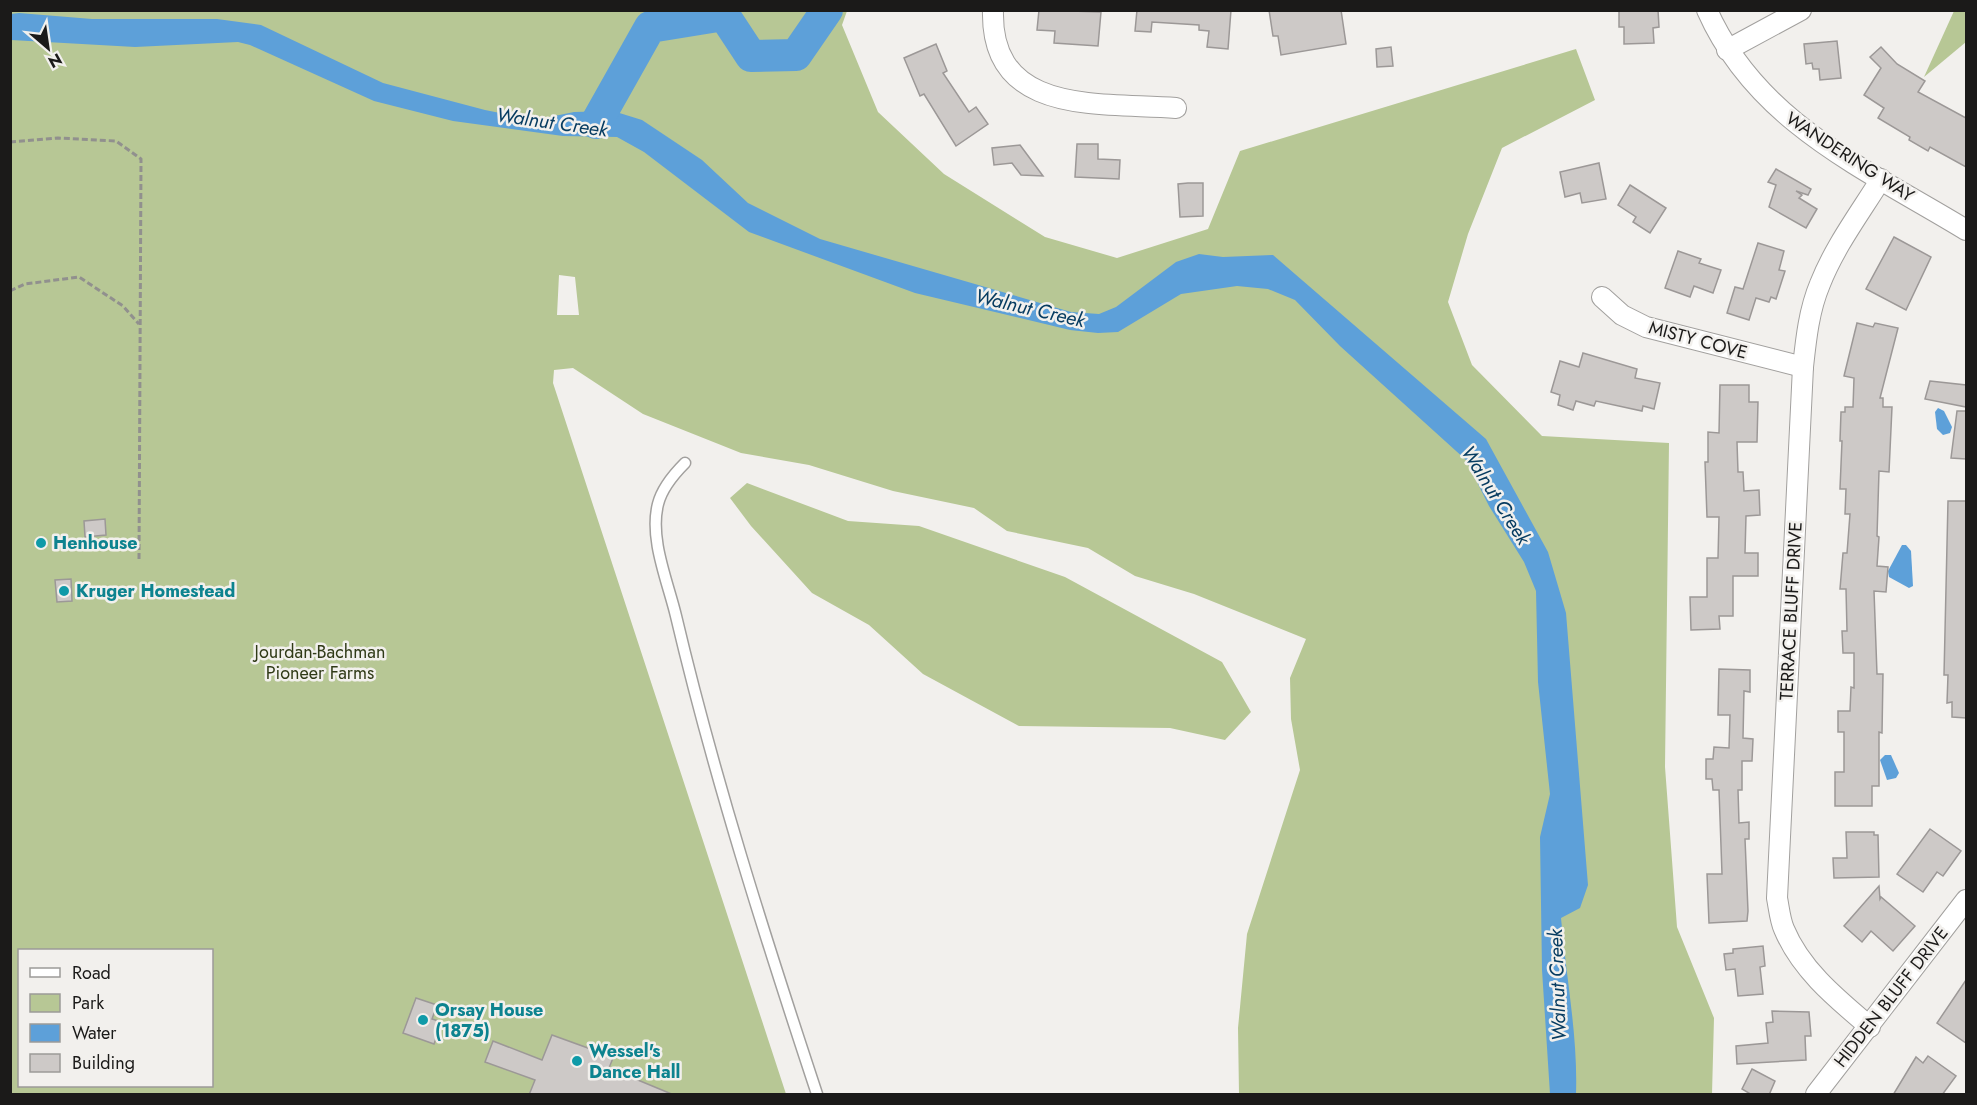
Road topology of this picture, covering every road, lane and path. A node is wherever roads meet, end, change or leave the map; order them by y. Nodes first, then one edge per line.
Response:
1 (993, 10) edge
2 (1707, 10) edge
3 (1801, 10) edge
4 (1727, 50) junction
5 (1176, 108) dead end
6 (10, 142) edge
7 (1881, 179) junction
8 (1966, 230) edge
9 (10, 291) edge
10 (1602, 297) dead end
11 (140, 325) junction
12 (1803, 366) junction
13 (685, 463) dead end
14 (139, 560) dead end
15 (1966, 900) edge
16 (1870, 1027) junction
17 (817, 1095) edge
18 (1816, 1095) edge

1 - 5 street
2 - 4 street, WANDERING WAY
3 - 4 street
4 - 7 street, WANDERING WAY
6 - 11 path
7 - 8 street, WANDERING WAY
7 - 12 street, TERRACE BLUFF DRIVE
9 - 11 path
10 - 12 street, MISTY COVE
11 - 14 path
12 - 16 street, TERRACE BLUFF DRIVE
13 - 17 lane
15 - 16 street, HIDDEN BLUFF DRIVE
16 - 18 street, HIDDEN BLUFF DRIVE

